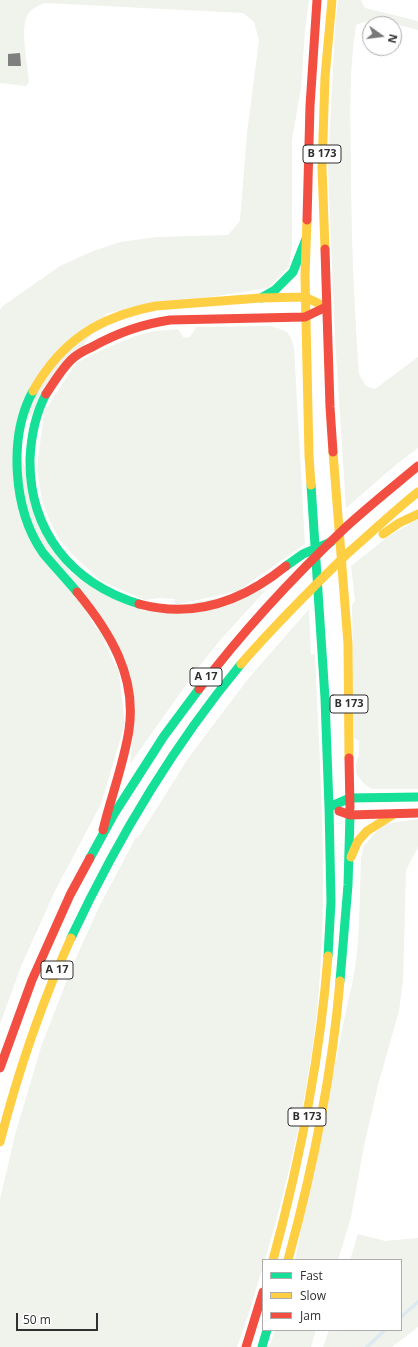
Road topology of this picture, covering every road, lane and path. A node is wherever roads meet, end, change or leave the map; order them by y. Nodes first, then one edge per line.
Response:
1 (317, 0) edge
2 (332, 0) edge
3 (306, 239) junction
4 (305, 297) junction
5 (260, 298) junction
6 (326, 308) junction
7 (305, 316) junction
8 (418, 466) edge
9 (418, 492) edge
10 (418, 514) edge
11 (331, 542) junction
12 (360, 543) junction
13 (418, 797) edge
14 (350, 798) junction
15 (329, 807) junction
16 (418, 813) edge
17 (394, 814) junction
18 (350, 815) junction
19 (103, 830) junction
20 (349, 862) junction
21 (0, 1068) edge
22 (0, 1142) edge
23 (273, 1259) edge
24 (288, 1259) edge
25 (262, 1295) edge
26 (267, 1331) edge
27 (246, 1347) edge
28 (262, 1347) edge

1 - 3 main road, B 173
2 - 6 main road, B 173
3 - 4 main road, B 173
3 - 5 main road
4 - 5 main road
4 - 6 main road
4 - 7 main road, B 173
5 - 19 main road
6 - 7 main road
6 - 14 main road, B 173
7 - 11 main road
7 - 15 main road, B 173
8 - 11 main road, A 17
9 - 12 main road, A 17
10 - 12 main road
11 - 19 main road, A 17
12 - 22 main road, A 17
13 - 14 main road
14 - 15 main road
14 - 18 main road, B 173
15 - 18 main road
15 - 23 main road, B 173
16 - 17 main road
17 - 18 main road
17 - 20 main road
18 - 20 main road, B 173
19 - 21 main road, A 17
20 - 24 main road, B 173
25 - 27 main road
26 - 28 main road

